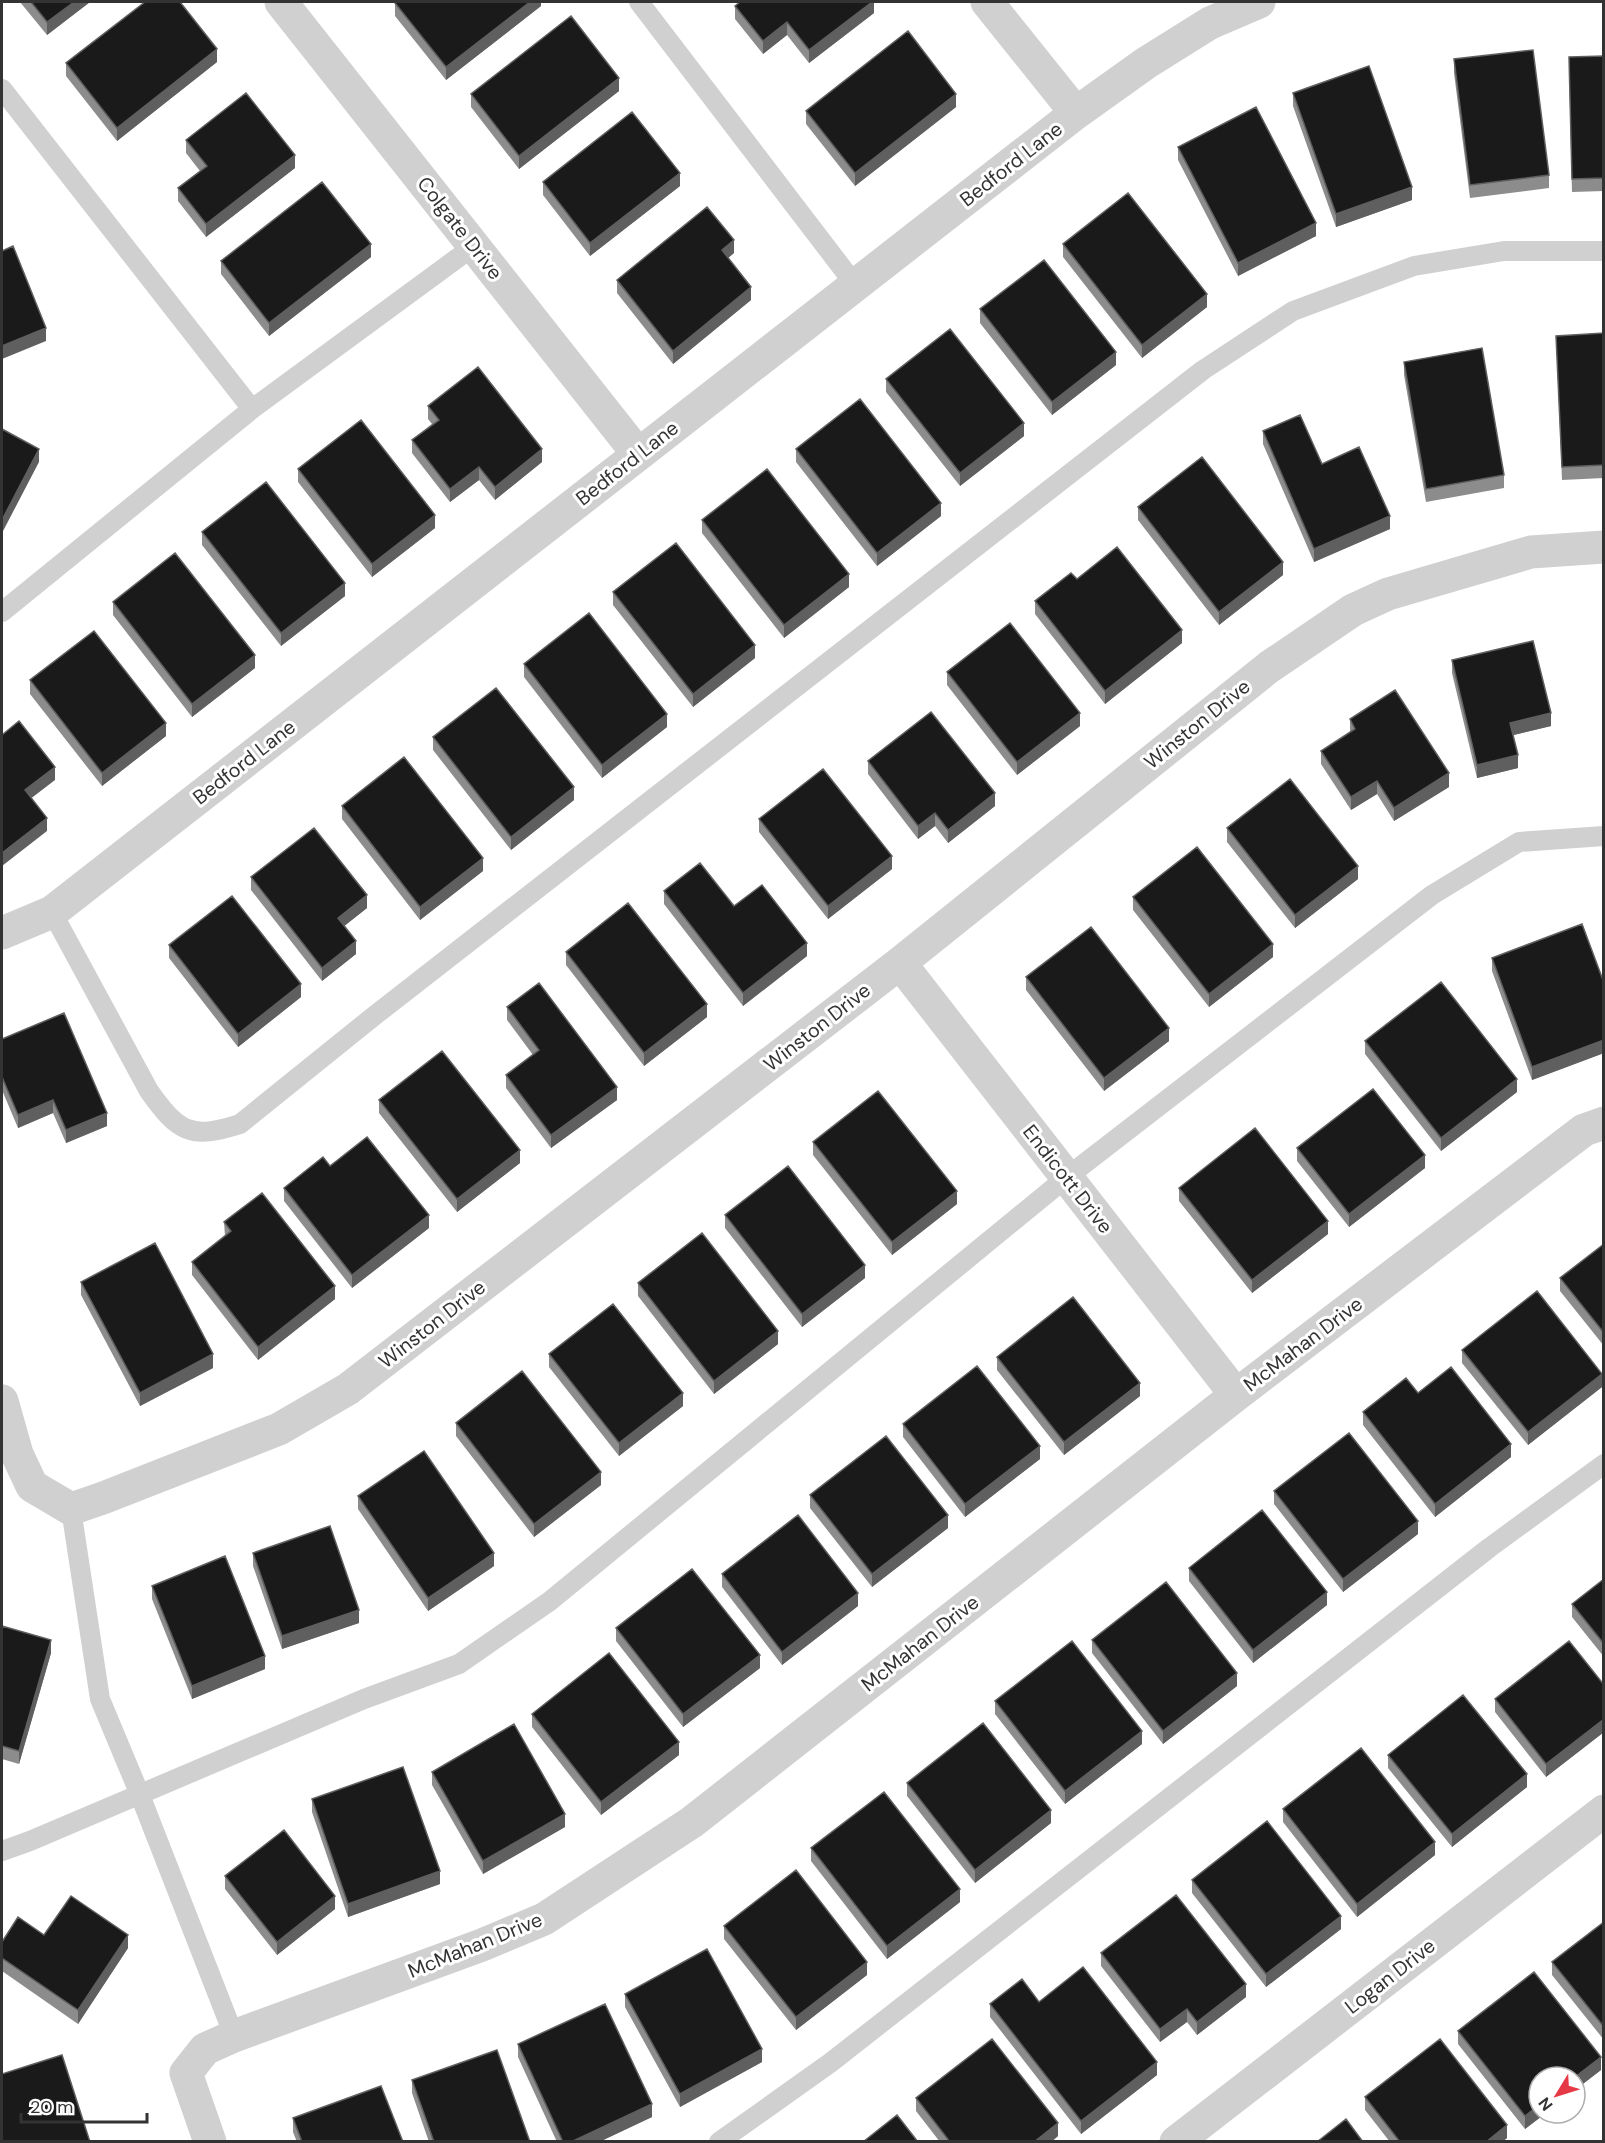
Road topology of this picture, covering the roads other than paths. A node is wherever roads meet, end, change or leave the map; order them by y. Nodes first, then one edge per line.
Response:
1 (281, 2) edge
2 (639, 2) edge
3 (987, 2) edge
4 (1259, 2) edge
5 (2, 89) edge
6 (1076, 113) junction
7 (474, 246) junction
8 (1604, 250) edge
9 (856, 285) junction
10 (252, 409) junction
11 (638, 454) junction
12 (1604, 547) edge
13 (2, 612) edge
14 (1604, 836) edge
15 (52, 912) junction
16 (2, 933) edge
17 (900, 963) junction
18 (1604, 1123) edge
19 (1067, 1177) junction
20 (1236, 1395) junction
21 (2, 1401) edge
22 (1604, 1464) edge
23 (71, 1509) junction
24 (140, 1794) junction
25 (1604, 1811) edge
26 (2, 1851) edge
27 (234, 2036) junction
28 (1185, 2139) edge
29 (210, 2142) edge
30 (719, 2142) edge

1 - 7 street, Colgate Drive
2 - 9 lane
3 - 6 street
4 - 6 street, Bedford Lane
5 - 10 lane
6 - 9 street, Bedford Lane
7 - 10 lane
7 - 11 street, Colgate Drive
8 - 15 lane
9 - 11 street, Bedford Lane
10 - 13 lane
11 - 15 street, Bedford Lane
12 - 17 street, Winston Drive
14 - 19 lane
15 - 16 street, Bedford Lane
17 - 19 street, Endicott Drive
17 - 23 street, Winston Drive
18 - 20 street, McMahan Drive
19 - 20 street, Endicott Drive
19 - 24 lane
20 - 27 street, McMahan Drive
21 - 23 street
22 - 30 lane
23 - 24 lane
24 - 26 lane
24 - 27 lane
25 - 28 street, Logan Drive
27 - 29 street, McMahan Drive

